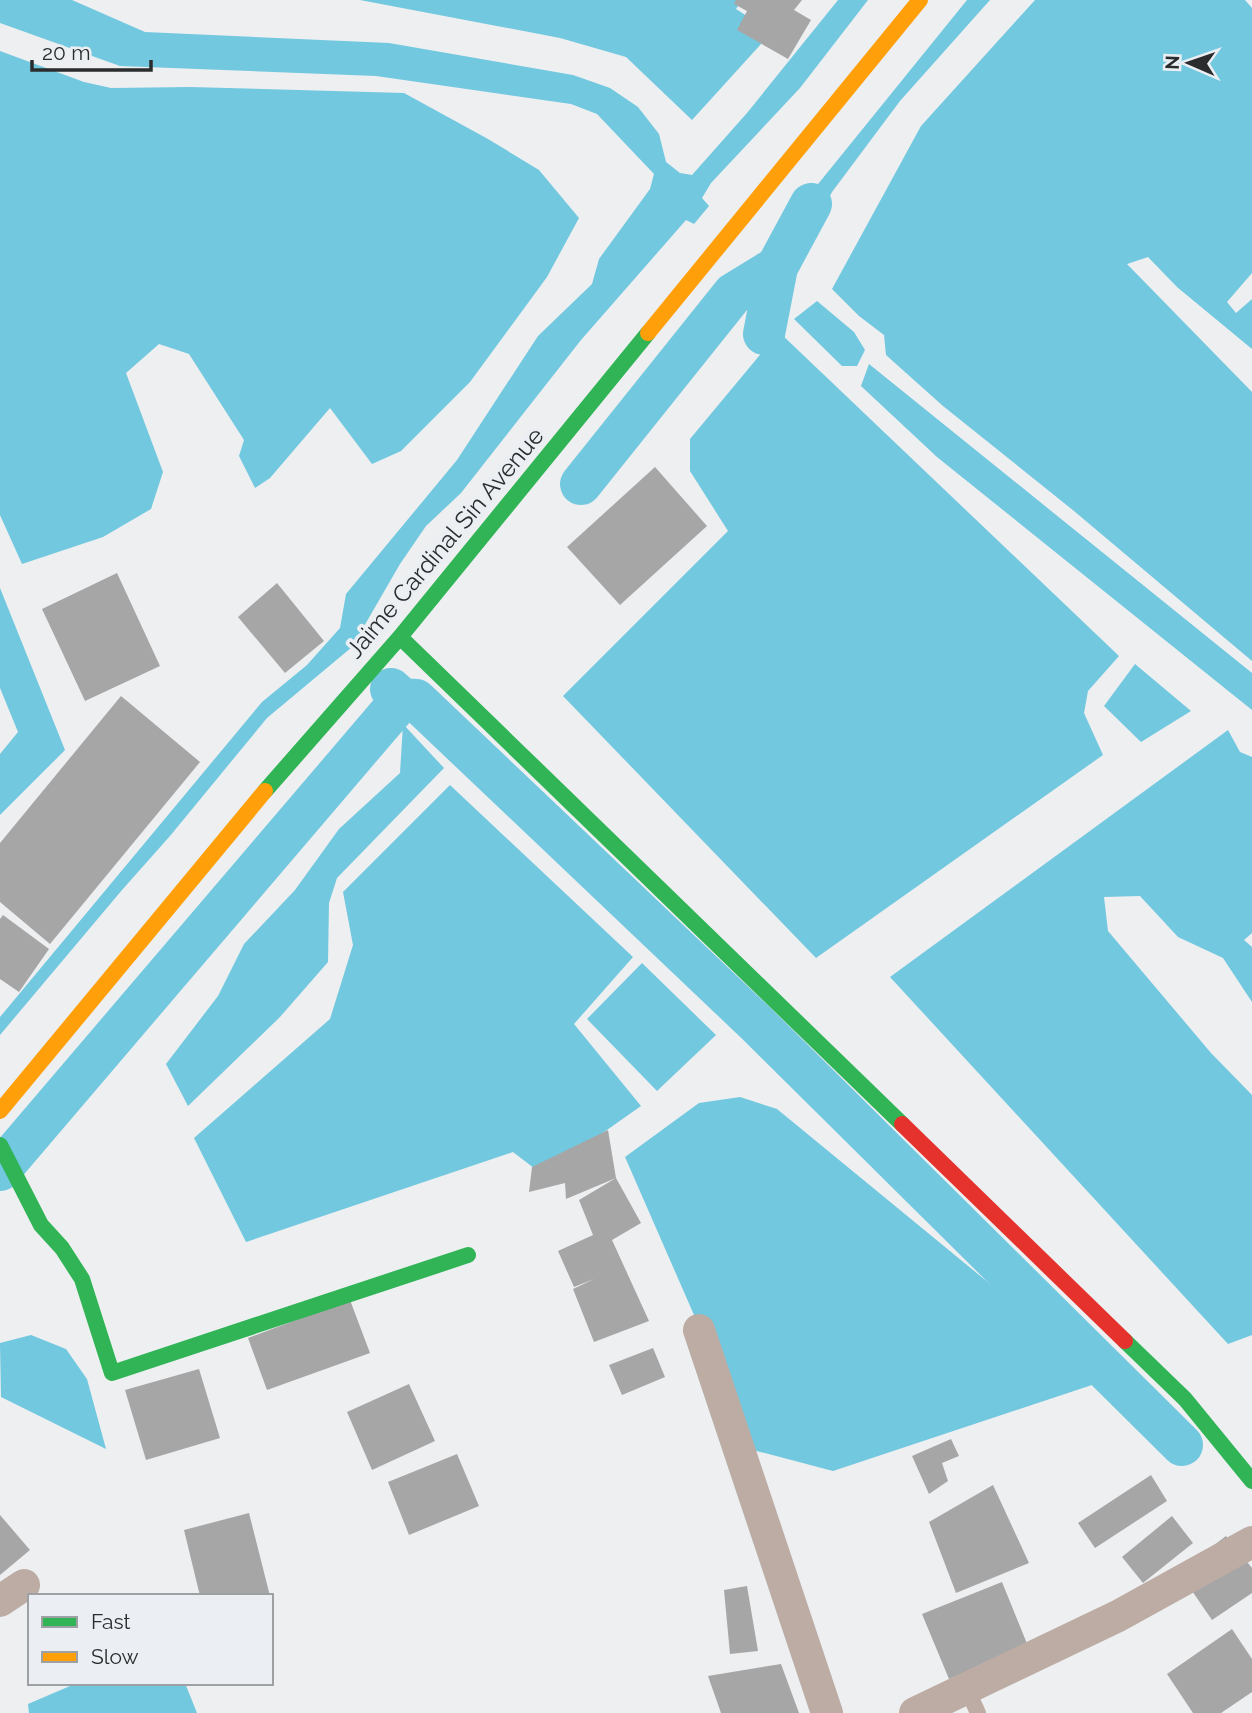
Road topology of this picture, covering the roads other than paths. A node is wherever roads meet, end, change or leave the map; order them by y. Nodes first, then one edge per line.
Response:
1 (920, 0) edge
2 (400, 637) junction
3 (0, 1111) edge
4 (0, 1145) edge
5 (468, 1255) dead end
6 (699, 1330) dead end
7 (1252, 1481) edge
8 (1252, 1542) edge
9 (973, 1701) edge
10 (827, 1713) edge
11 (915, 1713) edge

1 - 2 street, Jaime Cardinal Sin Avenue
2 - 3 street, Jaime Cardinal Sin Avenue
2 - 7 street
4 - 5 street
6 - 10 street
8 - 9 street
9 - 11 street

